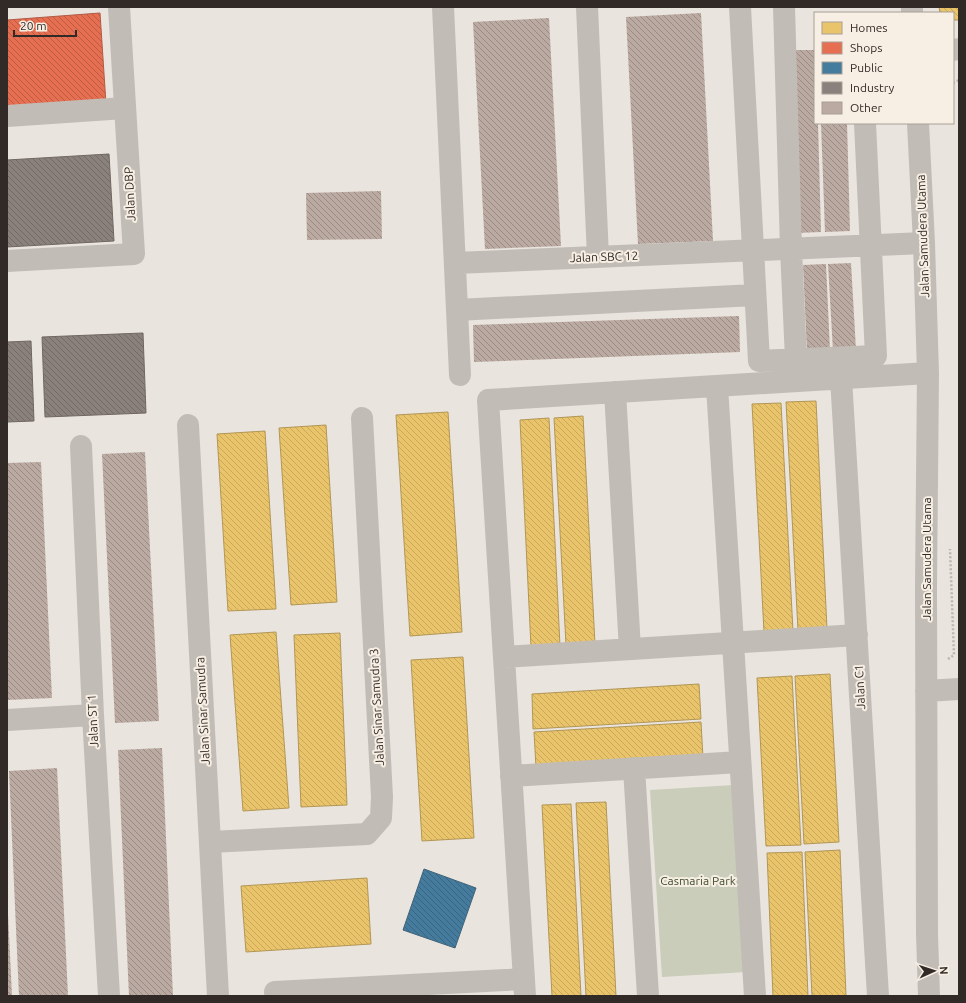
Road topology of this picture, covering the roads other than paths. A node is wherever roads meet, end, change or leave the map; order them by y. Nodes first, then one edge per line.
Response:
1 (119, 7) edge
2 (443, 7) edge
3 (587, 7) edge
4 (740, 7) edge
5 (784, 7) edge
6 (125, 108) junction
7 (7, 116) edge
8 (865, 124) edge
9 (918, 124) edge
10 (924, 243) junction
11 (871, 245) junction
12 (791, 249) junction
13 (752, 250) junction
14 (598, 257) junction
15 (7, 261) edge
16 (456, 263) junction
17 (755, 295) junction
18 (457, 310) junction
19 (796, 359) junction
20 (928, 373) junction
21 (460, 375) dead end
22 (841, 378) junction
23 (717, 386) junction
24 (615, 392) junction
25 (362, 418) dead end
26 (188, 425) dead end
27 (81, 446) dead end
28 (857, 635) junction
29 (733, 643) junction
30 (630, 649) junction
31 (504, 657) junction
32 (959, 689) edge
33 (926, 691) junction
34 (93, 714) junction
35 (7, 720) edge
36 (740, 762) junction
37 (634, 768) junction
38 (511, 776) junction
39 (210, 842) junction
40 (524, 988) edge
41 (109, 996) edge
42 (218, 996) edge
43 (276, 996) edge
44 (648, 996) edge
45 (755, 996) edge
46 (878, 996) edge
47 (929, 996) edge

1 - 6 street, Jalan DBP
2 - 16 street
3 - 14 street
4 - 13 street
5 - 12 street
6 - 7 street
6 - 15 street, Jalan DBP
8 - 11 street
9 - 10 street, Jalan Samudera Utama
10 - 11 street, Jalan SBC 12
10 - 20 street, Jalan Samudera Utama
11 - 12 street, Jalan SBC 12
11 - 19 street
12 - 13 street, Jalan SBC 12
12 - 19 street
13 - 14 street, Jalan SBC 12
13 - 17 street
14 - 16 street, Jalan SBC 12
16 - 18 street
17 - 18 street
17 - 19 street
18 - 21 street
20 - 22 street
20 - 33 street, Jalan Samudera Utama
22 - 23 street
22 - 28 street, Jalan C1
23 - 24 street
23 - 29 street
24 - 30 street
24 - 31 street
25 - 39 street, Jalan Sinar Samudra 3
26 - 39 street, Jalan Sinar Samudra
27 - 34 street, Jalan ST 1
28 - 29 street
28 - 46 street, Jalan C1
29 - 30 street
29 - 36 street
30 - 31 street
31 - 38 street
32 - 33 street
33 - 47 street, Jalan Samudera Utama
34 - 35 street
34 - 41 street, Jalan ST 1
36 - 37 street
36 - 45 street
37 - 38 street
37 - 44 street
38 - 40 street
39 - 42 street, Jalan Sinar Samudra
40 - 43 street

